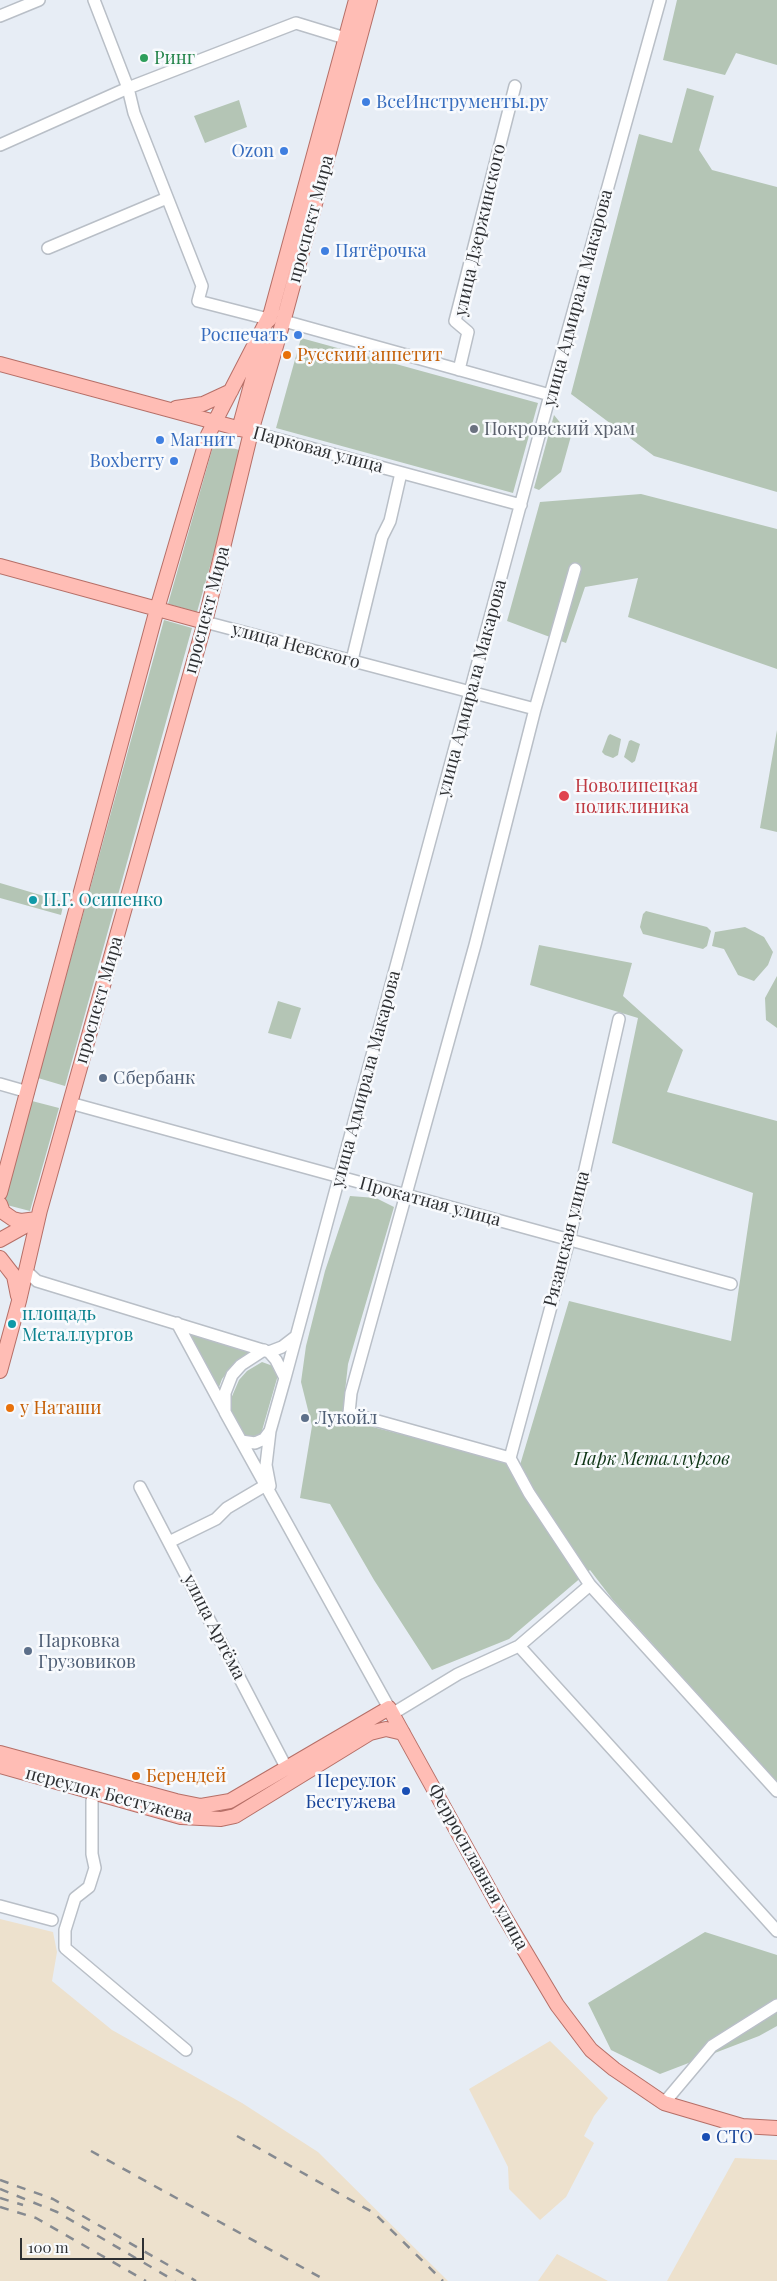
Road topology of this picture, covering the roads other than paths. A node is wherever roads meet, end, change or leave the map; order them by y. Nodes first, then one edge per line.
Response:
1 (39, 0) edge
2 (94, 0) edge
3 (356, 0) edge
4 (370, 0) edge
5 (660, 0) edge
6 (19, 3) edge
7 (0, 16) edge
8 (345, 38) junction
9 (514, 86) dead end
10 (128, 88) junction
11 (0, 144) edge
12 (167, 198) junction
13 (48, 248) dead end
14 (270, 315) junction
15 (284, 321) junction
16 (0, 364) edge
17 (458, 370) junction
18 (231, 391) junction
19 (550, 395) junction
20 (170, 409) junction
21 (216, 421) junction
22 (245, 430) junction
23 (401, 473) junction
24 (521, 505) junction
25 (0, 566) edge
26 (575, 568) dead end
27 (157, 609) junction
28 (205, 622) junction
29 (352, 660) junction
30 (471, 692) junction
31 (535, 710) junction
32 (619, 1019) dead end
33 (0, 1084) edge
34 (28, 1092) junction
35 (70, 1103) junction
36 (340, 1177) junction
37 (0, 1192) edge
38 (405, 1195) junction
39 (0, 1204) edge
40 (38, 1219) junction
41 (0, 1240) edge
42 (569, 1240) junction
43 (0, 1258) edge
44 (26, 1271) junction
45 (732, 1284) dead end
46 (19, 1301) junction
47 (177, 1324) junction
48 (295, 1337) junction
49 (266, 1351) junction
50 (0, 1371) edge
51 (285, 1378) junction
52 (225, 1412) junction
53 (270, 1431) junction
54 (241, 1441) junction
55 (510, 1458) junction
56 (266, 1485) junction
57 (140, 1487) dead end
58 (273, 1498) junction
59 (169, 1542) junction
60 (590, 1585) junction
61 (519, 1646) junction
62 (391, 1711) junction
63 (403, 1733) junction
64 (0, 1752) edge
65 (0, 1766) edge
66 (287, 1769) junction
67 (95, 1786) junction
68 (777, 1791) edge
69 (0, 1906) edge
70 (52, 1920) dead end
71 (777, 1931) edge
72 (777, 2005) edge
73 (186, 2050) dead end
74 (664, 2103) junction
75 (777, 2128) edge

1 - 6 street
2 - 10 street
3 - 8 main road, проспект Мира
4 - 15 main road, проспект Мира
5 - 19 street, улица Адмирала Макарова
6 - 7 street
8 - 10 street
8 - 14 main road, проспект Мира
9 - 17 street, улица Дзержинского
10 - 11 street
10 - 12 street
12 - 13 street
12 - 14 street
14 - 18 main road, проспект Мира
14 - 22 main road, проспект Мира
15 - 17 street
15 - 22 main road, проспект Мира
16 - 20 main road, Парковая улица
17 - 19 street
18 - 20 main road
18 - 21 main road, проспект Мира
19 - 24 street, улица Адмирала Макарова
20 - 21 main road, Парковая улица
21 - 22 main road, Парковая улица
21 - 27 main road, проспект Мира
22 - 23 street, Парковая улица
22 - 28 main road, проспект Мира
23 - 24 street, Парковая улица
23 - 29 street
24 - 30 street, улица Адмирала Макарова
25 - 27 main road, улица Невского
26 - 31 street
27 - 28 main road, улица Невского
27 - 34 main road, проспект Мира
28 - 29 street, улица Невского
28 - 35 main road, проспект Мира
29 - 30 street, улица Невского
30 - 31 street, улица Невского
30 - 36 street, улица Адмирала Макарова
31 - 38 street
32 - 42 street, Рязанская улица
33 - 34 street
34 - 37 main road, проспект Мира
35 - 36 street, Прокатная улица
35 - 40 main road, проспект Мира
36 - 38 street, Прокатная улица
36 - 48 street, улица Адмирала Макарова
38 - 42 street, Прокатная улица
38 - 55 street
39 - 40 main road
40 - 41 main road
40 - 44 main road, проспект Мира
42 - 45 street, Прокатная улица
42 - 55 street, Рязанская улица
43 - 44 main road
43 - 46 main road
44 - 46 main road, проспект Мира
44 - 47 street
46 - 50 main road
47 - 49 street
47 - 52 street
48 - 49 street
48 - 51 street, улица Адмирала Макарова
49 - 51 street
49 - 52 street
51 - 53 street, улица Адмирала Макарова
52 - 54 street, Ферросплавная улица
53 - 54 street
53 - 58 street
54 - 56 street, Ферросплавная улица
55 - 60 street
56 - 58 street, Ферросплавная улица
56 - 59 street
57 - 59 street, улица Артёма
58 - 62 street, Ферросплавная улица
59 - 66 street, улица Артёма
60 - 61 street
60 - 68 street
61 - 62 street
61 - 71 street
62 - 63 main road, Ферросплавная улица
62 - 66 main road, переулок Бестужева
63 - 67 main road, переулок Бестужева
63 - 74 main road, Ферросплавная улица
64 - 67 main road, переулок Бестужева
65 - 67 main road, переулок Бестужева
66 - 67 main road, переулок Бестужева
67 - 73 street
69 - 70 street
72 - 74 street
74 - 75 main road, Ферросплавная улица

